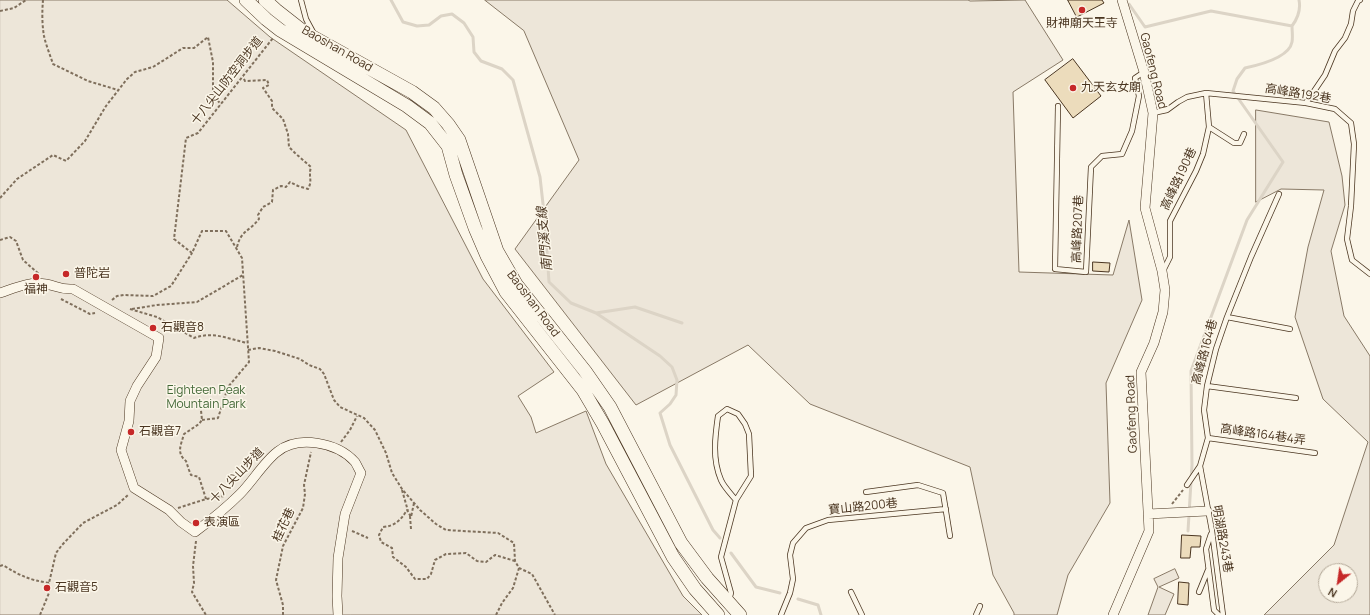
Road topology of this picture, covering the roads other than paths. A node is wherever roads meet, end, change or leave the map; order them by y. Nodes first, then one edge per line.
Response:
1 (246, 0) edge
2 (265, 0) edge
3 (301, 0) edge
4 (1122, 0) edge
5 (1360, 0) edge
6 (316, 39) junction
7 (1144, 72) junction
8 (1206, 93) junction
9 (1306, 103) junction
10 (1058, 106) dead end
11 (1153, 112) junction
12 (1209, 127) junction
13 (1244, 134) dead end
14 (1279, 194) dead end
15 (1162, 271) junction
16 (1370, 274) edge
17 (0, 293) edge
18 (1227, 317) junction
19 (1290, 329) dead end
20 (1207, 386) junction
21 (1296, 398) dead end
22 (1208, 438) junction
23 (1315, 452) dead end
24 (1200, 466) junction
25 (1187, 485) road end
26 (866, 492) dead end
27 (736, 500) junction
28 (946, 509) junction
29 (1208, 511) junction
30 (1148, 514) junction
31 (1212, 531) junction
32 (950, 536) dead end
33 (1208, 568) junction
34 (851, 592) dead end
35 (1199, 592) dead end
36 (729, 602) junction
37 (980, 606) dead end
38 (338, 615) edge
39 (718, 615) edge
40 (740, 615) edge
41 (781, 615) edge
42 (862, 615) edge
43 (976, 615) edge
44 (1113, 615) edge
45 (1219, 615) edge
46 (1223, 615) edge

1 - 39 street, Baoshan Road
2 - 6 street, Baoshan Road
3 - 6 lane
4 - 7 street, Gaofeng Road
5 - 9 lane
6 - 36 street, Baoshan Road
7 - 10 lane, 高峰路207巷
7 - 11 street, Gaofeng Road
8 - 9 lane, 高峰路192巷
8 - 11 lane, 高峰路192巷
8 - 12 lane, 高峰路190巷
9 - 16 lane, 高峰路192巷
11 - 15 street, Gaofeng Road
12 - 13 lane
12 - 15 lane, 高峰路190巷
14 - 18 lane, 高峰路164巷
15 - 30 street, Gaofeng Road
17 - 38 street, 十八尖山步道
18 - 19 lane
18 - 20 lane, 高峰路164巷
20 - 21 lane
20 - 22 lane, 高峰路164巷
22 - 23 lane, 高峰路164巷4弄
22 - 24 lane, 高峰路164巷
24 - 25 lane, 高峰路164巷
24 - 29 lane, 明湖路243巷
26 - 28 lane, 寶山路200巷
27 - 27 lane
27 - 36 lane
28 - 32 lane, 寶山路200巷
28 - 41 lane, 寶山路200巷
29 - 30 street
29 - 31 lane, 明湖路243巷
30 - 44 street, Gaofeng Road
31 - 33 lane
31 - 46 lane, 明湖路243巷
33 - 35 lane
33 - 45 lane
34 - 42 lane
36 - 40 street, Baoshan Road
37 - 43 lane

